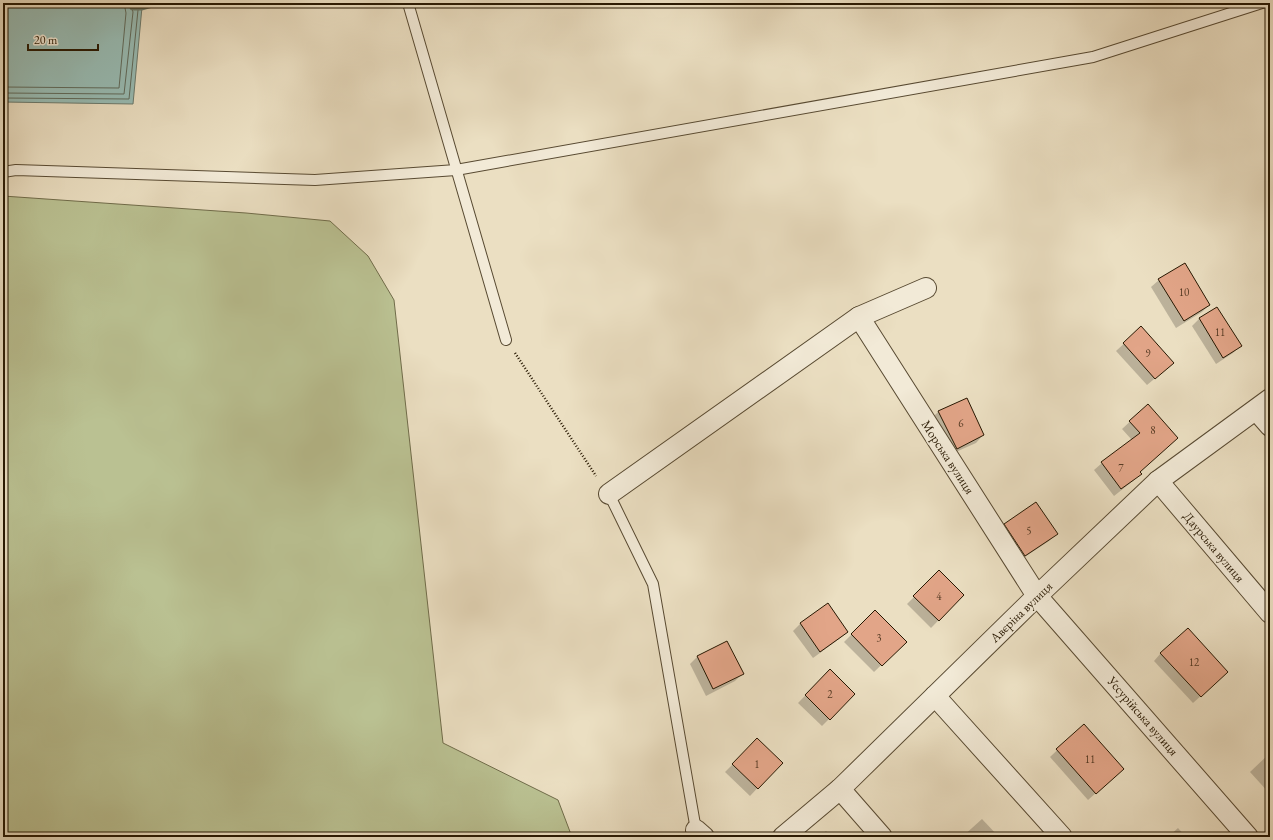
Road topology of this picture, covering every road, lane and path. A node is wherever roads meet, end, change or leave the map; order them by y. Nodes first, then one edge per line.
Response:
1 (408, 3) edge
2 (1262, 3) edge
3 (456, 170) junction
4 (3, 172) edge
5 (926, 288) dead end
6 (859, 317) junction
7 (506, 340) joint
8 (1263, 404) edge
9 (1270, 426) edge
10 (1158, 481) junction
11 (609, 494) junction
12 (1037, 596) junction
13 (1270, 613) edge
14 (935, 696) junction
15 (840, 789) junction
16 (699, 835) edge
17 (783, 837) edge
18 (882, 837) edge
19 (1062, 837) edge
20 (1248, 837) edge

1 - 3 lane
2 - 3 lane
3 - 4 lane
3 - 7 lane
5 - 6 street
6 - 11 street
6 - 12 street, Морська вулиця
7 - 11 path
8 - 9 street
8 - 10 street, Авєріна вулиця
10 - 12 street, Авєріна вулиця
10 - 13 street, Даурська вулиця
11 - 16 lane
12 - 14 street, Авєріна вулиця
12 - 20 street, Уссурійська вулиця
14 - 15 street, Авєріна вулиця
14 - 19 street
15 - 17 street, Авєріна вулиця
15 - 18 street

